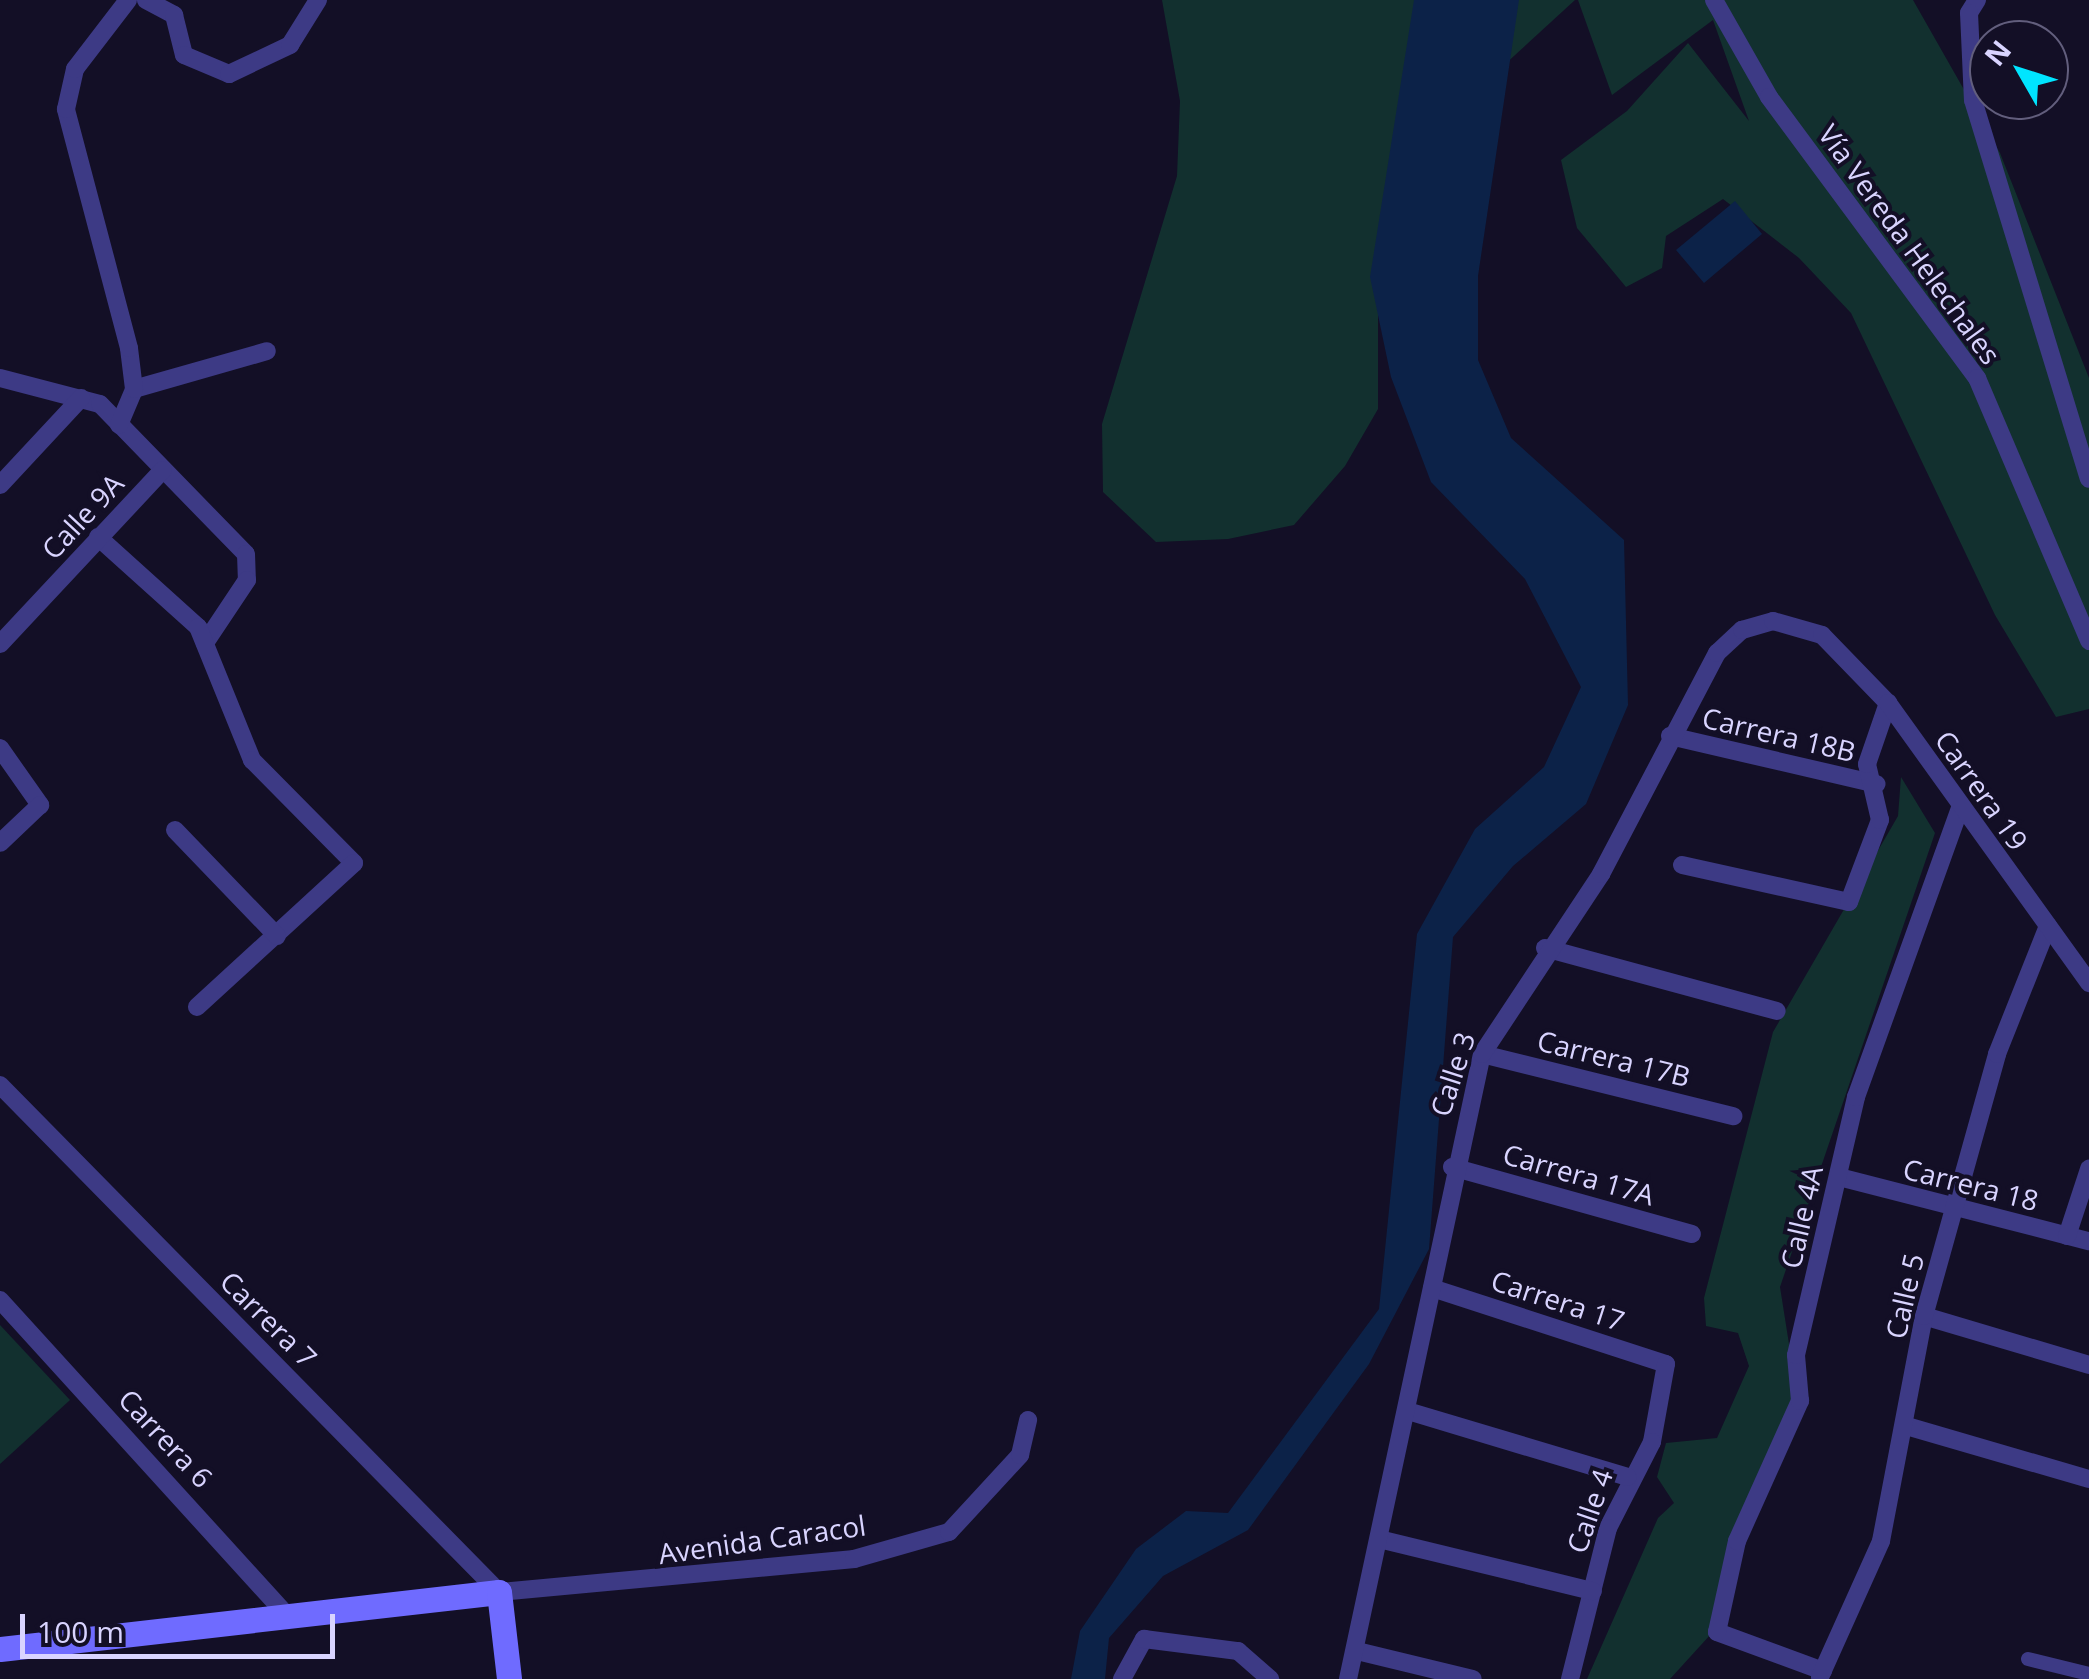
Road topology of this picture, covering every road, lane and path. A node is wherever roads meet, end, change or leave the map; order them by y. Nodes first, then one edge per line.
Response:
1 (128, 0) edge
2 (146, 0) edge
3 (318, 0) edge
4 (1714, 0) edge
5 (1977, 0) edge
6 (267, 351) dead end
7 (0, 378) edge
8 (134, 390) junction
9 (81, 398) junction
10 (119, 425) junction
11 (164, 470) junction
12 (2089, 478) edge
13 (0, 485) edge
14 (98, 537) junction
15 (1822, 635) joint
16 (2089, 641) edge
17 (205, 642) junction
18 (0, 644) edge
19 (1888, 703) junction
20 (1670, 736) junction
21 (0, 748) edge
22 (1876, 784) junction
23 (1960, 808) junction
24 (174, 830) dead end
25 (0, 843) edge
26 (1682, 864) dead end
27 (2048, 926) junction
28 (277, 936) junction
29 (1545, 948) junction
30 (2089, 983) edge
31 (198, 1007) dead end
32 (1777, 1011) dead end
33 (1482, 1054) junction
34 (0, 1085) edge
35 (1733, 1116) dead end
36 (1452, 1167) junction
37 (2089, 1169) edge
38 (1839, 1177) junction
39 (1954, 1210) junction
40 (1692, 1234) dead end
41 (2067, 1236) junction
42 (2089, 1242) edge
43 (1432, 1288) junction
44 (0, 1300) edge
45 (1924, 1316) junction
46 (1666, 1364) joint
47 (2089, 1365) edge
48 (1411, 1412) junction
49 (1028, 1420) dead end
50 (1910, 1427) junction
51 (1627, 1476) junction
52 (2089, 1478) edge
53 (1384, 1540) junction
54 (1593, 1591) junction
55 (499, 1592) junction
56 (288, 1616) junction
57 (0, 1650) edge
58 (1357, 1651) junction
59 (2028, 1659) dead end
60 (2089, 1674) edge
61 (1822, 1675) edge
62 (509, 1679) edge
63 (1122, 1679) edge
64 (1270, 1679) edge
65 (1348, 1679) edge
66 (1474, 1679) edge
67 (1570, 1679) edge

1 - 8 street
2 - 3 street
4 - 16 street, Vía Vereda Helechales
5 - 12 street
6 - 8 street
7 - 9 street
8 - 10 street
9 - 10 street
9 - 13 street
10 - 11 street
11 - 14 street, Calle 9A
11 - 17 street
14 - 17 street
14 - 18 street, Calle 9A
15 - 19 street, Carrera 19
15 - 20 street, Calle 3
17 - 28 street
19 - 22 street
19 - 23 street, Carrera 19
20 - 22 street, Carrera 18B
20 - 29 street, Calle 3
21 - 25 street
22 - 26 street
23 - 27 street, Carrera 19
23 - 38 street, Calle 4A
24 - 28 street
27 - 30 street, Carrera 19
27 - 39 street, Calle 5
28 - 31 street
29 - 32 street
29 - 33 street, Calle 3
33 - 35 street, Carrera 17B
33 - 36 street, Calle 3
34 - 55 street, Carrera 7
36 - 40 street, Carrera 17A
36 - 43 street, Calle 3
37 - 41 street
38 - 39 street, Carrera 18
38 - 61 street, Calle 4A
39 - 41 street, Carrera 18
39 - 45 street, Calle 5
41 - 42 street, Carrera 18
43 - 46 street, Carrera 17
43 - 48 street, Calle 3
44 - 56 street, Carrera 6
45 - 47 street
45 - 50 street, Calle 5
46 - 51 street, Calle 4
48 - 51 street
48 - 53 street, Calle 3
49 - 55 street, Avenida Caracol
50 - 52 street
50 - 61 street, Calle 5
51 - 54 street, Calle 4
53 - 54 street
53 - 58 street, Calle 3
54 - 67 street, Calle 4
55 - 56 main road
55 - 62 main road
56 - 57 main road
58 - 65 street, Calle 3
58 - 66 street
59 - 60 street
63 - 64 street

